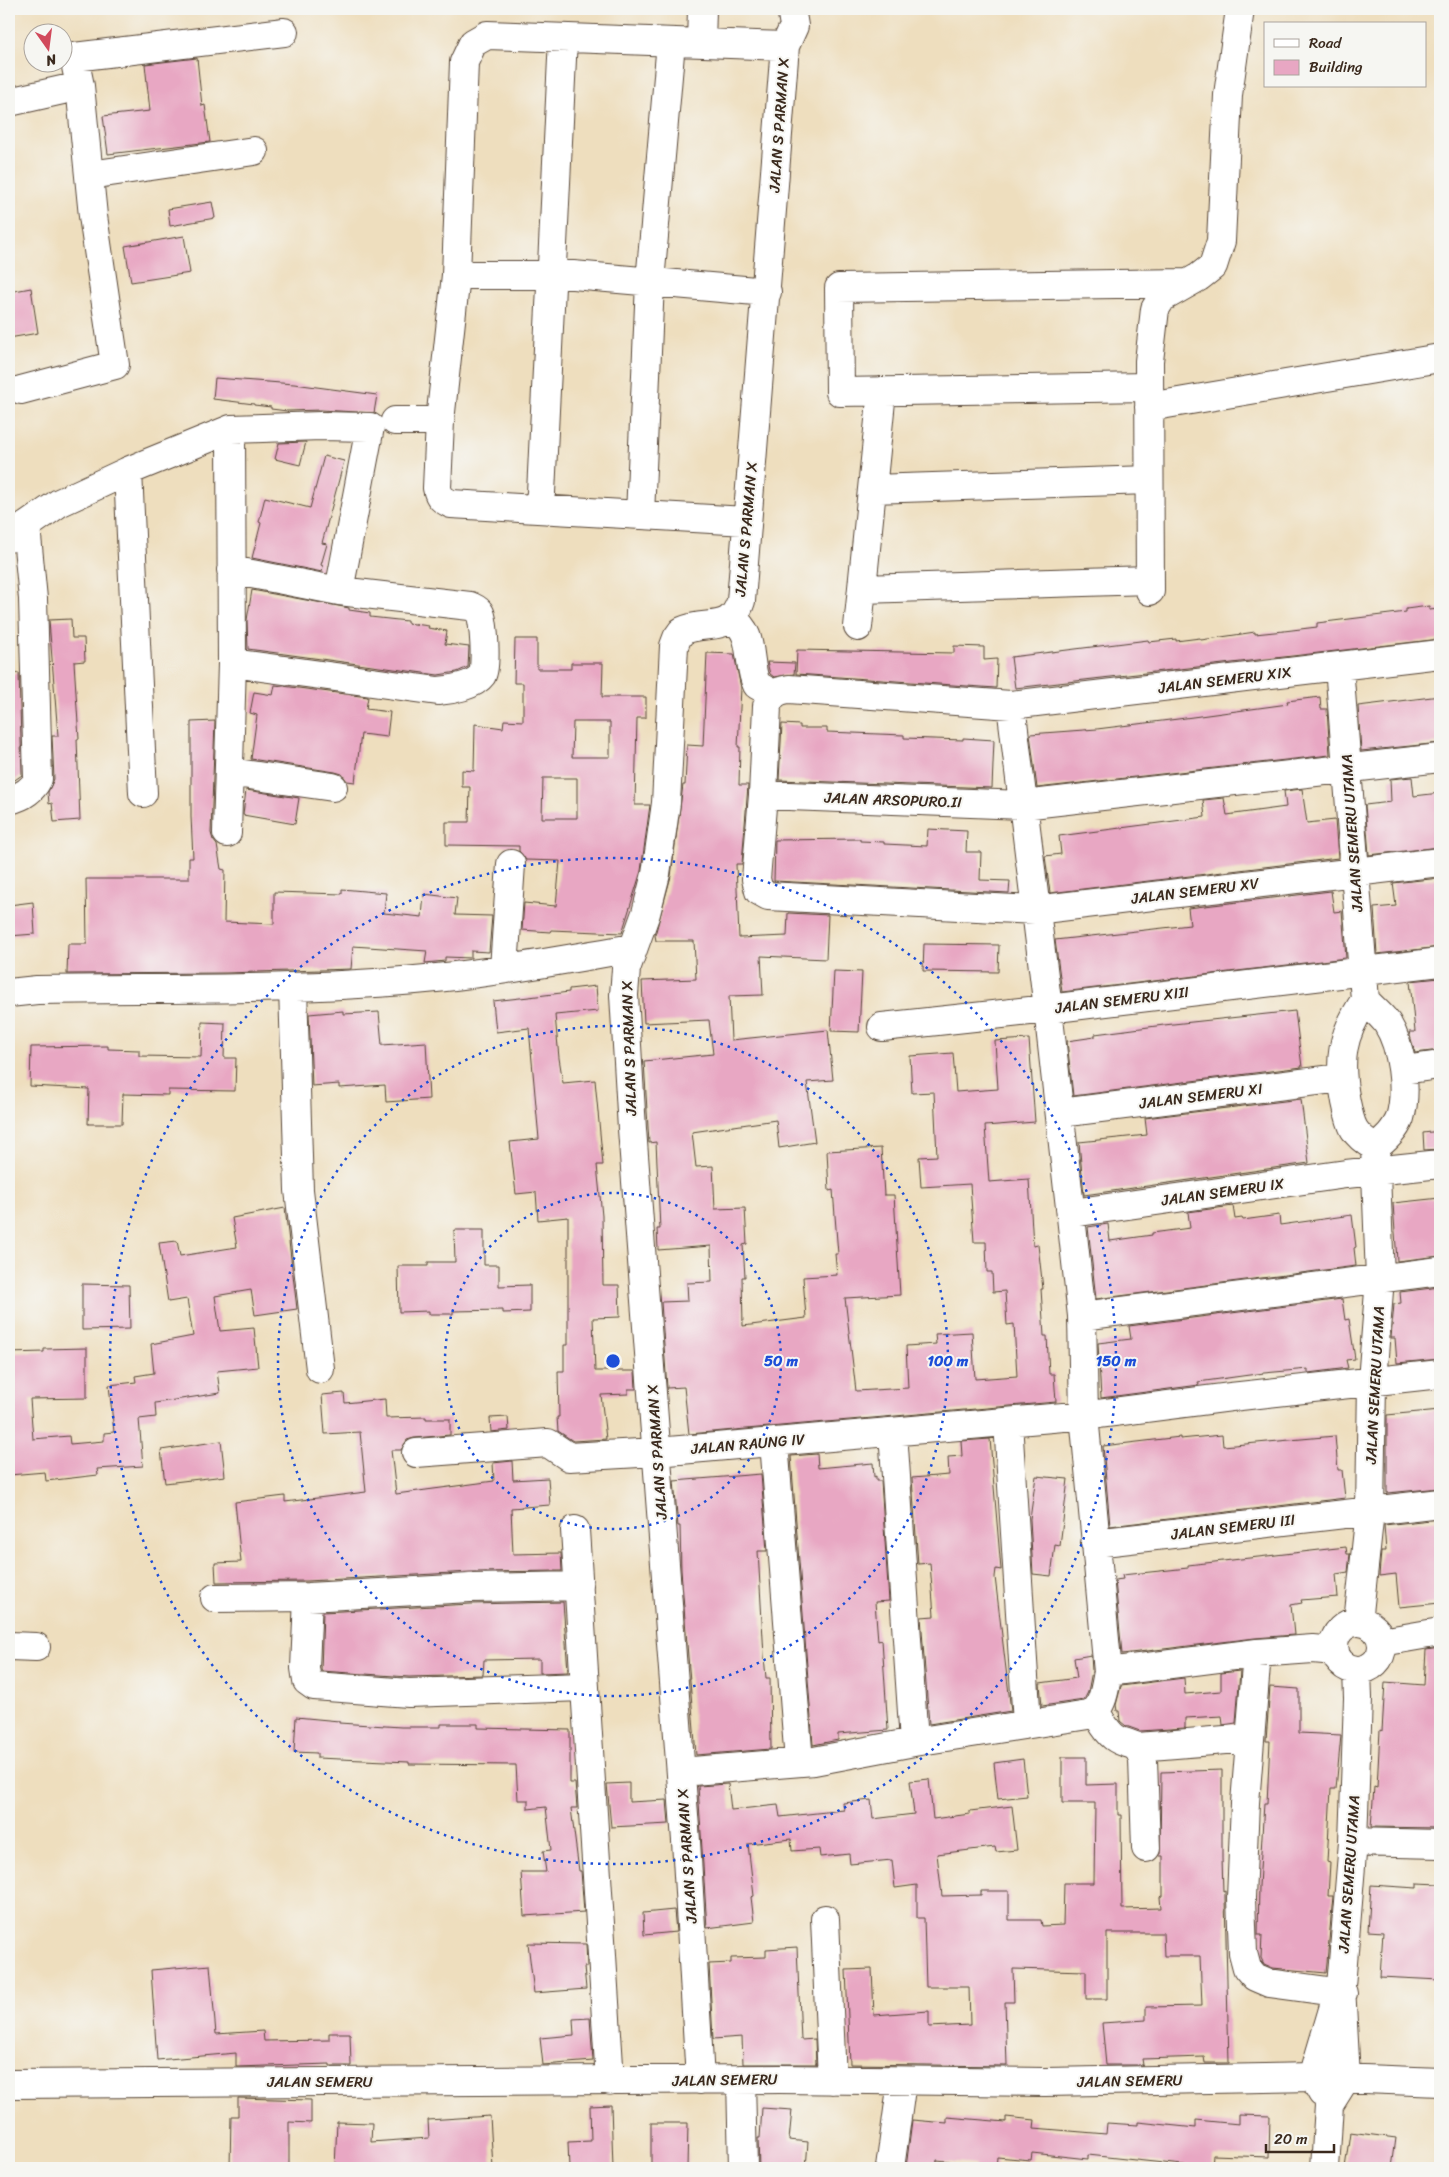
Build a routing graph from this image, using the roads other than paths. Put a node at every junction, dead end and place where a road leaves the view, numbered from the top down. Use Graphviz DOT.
graph roads {
  1 [pos="702,9"];
  2 [pos="794,9"];
  3 [pos="1240,9"];
  4 [pos="284,32"];
  5 [pos="563,38"];
  6 [pos="671,42"];
  7 [pos="701,42"];
  8 [pos="785,46"];
  9 [pos="80,86"];
  10 [pos="9,102"];
  11 [pos="254,151"];
  12 [pos="90,175"];
  13 [pos="551,274"];
  14 [pos="456,275"];
  15 [pos="650,282"];
  16 [pos="1187,283"];
  17 [pos="767,292"];
  18 [pos="1440,358"];
  19 [pos="21,390"];
  20 [pos="882,391"];
  21 [pos="1149,397"];
  22 [pos="395,421"];
  23 [pos="440,421"];
  24 [pos="231,428"];
  25 [pos="128,472"];
  26 [pos="1149,480"];
  27 [pos="872,489"];
  28 [pos="538,509"];
  29 [pos="640,515"];
  30 [pos="746,521"];
  31 [pos="17,532"];
  32 [pos="231,570"];
  33 [pos="862,588"];
  34 [pos="339,591"];
  35 [pos="732,619"];
  36 [pos="858,627"];
  37 [pos="1440,654"];
  38 [pos="232,663"];
  39 [pos="1339,666"];
  40 [pos="773,694"];
  41 [pos="1011,705"];
  42 [pos="1440,758"];
  43 [pos="1347,768"];
  44 [pos="229,772"];
  45 [pos="333,787"];
  46 [pos="143,793"];
  47 [pos="764,796"];
  48 [pos="9,800"];
  49 [pos="1022,805"];
  50 [pos="227,833"];
  51 [pos="1440,862"];
  52 [pos="512,864"];
  53 [pos="1356,872"];
  54 [pos="1035,910"];
  55 [pos="633,948"];
  56 [pos="1440,962"];
  57 [pos="504,969"];
  58 [pos="1362,970"];
  59 [pos="293,987"];
  60 [pos="9,993"];
  61 [pos="1365,1000"];
  62 [pos="1048,1009"];
  63 [pos="882,1027"];
  64 [pos="1440,1065"];
  65 [pos="1403,1070"];
  66 [pos="1341,1078"];
  67 [pos="1060,1113"];
  68 [pos="1375,1159"];
  69 [pos="1440,1164"];
  70 [pos="1072,1213"];
  71 [pos="1440,1271"];
  72 [pos="1380,1278"];
  73 [pos="1082,1316"];
  74 [pos="320,1369"];
  75 [pos="1440,1374"];
  76 [pos="1372,1381"];
  77 [pos="1084,1415"];
  78 [pos="1008,1422"];
  79 [pos="893,1432"];
  80 [pos="774,1442"];
  81 [pos="657,1452"];
  82 [pos="416,1454"];
  83 [pos="1440,1503"];
  84 [pos="1370,1512"];
  85 [pos="575,1530"];
  86 [pos="1095,1543"];
  87 [pos="578,1586"];
  88 [pos="308,1596"];
  89 [pos="215,1598"];
  90 [pos="1358,1622"];
  91 [pos="1440,1632"];
  92 [pos="1382,1642"];
  93 [pos="9,1646"];
  94 [pos="36,1648"];
  95 [pos="1335,1651"];
  96 [pos="1256,1653"];
  97 [pos="1357,1670"];
  98 [pos="1108,1672"];
  99 [pos="584,1687"];
  100 [pos="1095,1711"];
  101 [pos="1027,1724"];
  102 [pos="1250,1738"];
  103 [pos="914,1742"];
  104 [pos="1138,1747"];
  105 [pos="799,1762"];
  106 [pos="681,1772"];
  107 [pos="1353,1842"];
  108 [pos="1440,1844"];
  109 [pos="1146,1848"];
  110 [pos="825,1919"];
  111 [pos="1341,1991"];
  112 [pos="1313,2077"];
  113 [pos="1346,2078"];
  114 [pos="741,2079"];
  115 [pos="700,2080"];
  116 [pos="832,2080"];
  117 [pos="610,2081"];
  118 [pos="902,2081"];
  119 [pos="1440,2082"];
  120 [pos="9,2084"];
  121 [pos="1329,2105"];
  122 [pos="743,2168"];
  123 [pos="890,2168"];
  124 [pos="1325,2168"];
  1 -- 7 [label="street"];
  2 -- 8 [label="street, JALAN S PARMAN X"];
  3 -- 16 [label="street"];
  4 -- 9 [label="street"];
  5 -- 6 [label="street"];
  5 -- 13 [label="street"];
  5 -- 14 [label="street"];
  6 -- 7 [label="street"];
  6 -- 15 [label="street"];
  7 -- 8 [label="street"];
  8 -- 17 [label="street, JALAN S PARMAN X"];
  9 -- 10 [label="street"];
  9 -- 12 [label="street"];
  11 -- 12 [label="street"];
  12 -- 19 [label="street"];
  13 -- 14 [label="street"];
  13 -- 15 [label="street"];
  13 -- 28 [label="street"];
  14 -- 23 [label="street"];
  15 -- 17 [label="street"];
  15 -- 29 [label="street"];
  16 -- 20 [label="street"];
  16 -- 21 [label="street"];
  17 -- 30 [label="street, JALAN S PARMAN X"];
  18 -- 21 [label="street"];
  20 -- 21 [label="street"];
  20 -- 27 [label="street"];
  21 -- 26 [label="street"];
  22 -- 23 [label="street"];
  23 -- 28 [label="street"];
  24 -- 25 [label="street"];
  24 -- 32 [label="street"];
  24 -- 34 [label="street"];
  25 -- 31 [label="street"];
  25 -- 46 [label="street"];
  26 -- 27 [label="street"];
  26 -- 33 [label="street"];
  27 -- 33 [label="street"];
  28 -- 29 [label="street"];
  29 -- 30 [label="street"];
  30 -- 35 [label="street, JALAN S PARMAN X"];
  31 -- 48 [label="street"];
  32 -- 34 [label="street"];
  32 -- 38 [label="street"];
  33 -- 36 [label="street"];
  34 -- 38 [label="street"];
  35 -- 40 [label="street"];
  35 -- 55 [label="street, JALAN S PARMAN X"];
  37 -- 39 [label="street, JALAN SEMERU XIX"];
  38 -- 44 [label="street"];
  39 -- 41 [label="street, JALAN SEMERU XIX"];
  39 -- 43 [label="street, JALAN SEMERU UTAMA"];
  40 -- 41 [label="street, JALAN SEMERU XIX"];
  40 -- 47 [label="street"];
  41 -- 49 [label="street"];
  42 -- 43 [label="street, JALAN ARSOPURO.II"];
  43 -- 49 [label="street, JALAN ARSOPURO.II"];
  43 -- 53 [label="street, JALAN SEMERU UTAMA"];
  44 -- 45 [label="street"];
  44 -- 50 [label="street"];
  47 -- 49 [label="street, JALAN ARSOPURO.II"];
  47 -- 54 [label="street, JALAN SEMERU XV"];
  49 -- 54 [label="street"];
  51 -- 53 [label="street, JALAN SEMERU XV"];
  52 -- 57 [label="street"];
  53 -- 54 [label="street, JALAN SEMERU XV"];
  53 -- 58 [label="street, JALAN SEMERU UTAMA"];
  54 -- 62 [label="street"];
  55 -- 57 [label="street"];
  55 -- 81 [label="street, JALAN S PARMAN X"];
  56 -- 58 [label="street, JALAN SEMERU XIII"];
  57 -- 59 [label="street"];
  58 -- 61 [label="street, JALAN SEMERU UTAMA"];
  58 -- 62 [label="street, JALAN SEMERU XIII"];
  59 -- 60 [label="street"];
  59 -- 74 [label="street"];
  61 -- 65 [label="street"];
  61 -- 66 [label="street"];
  62 -- 63 [label="street, JALAN SEMERU XIII"];
  62 -- 67 [label="street"];
  64 -- 65 [label="street"];
  65 -- 68 [label="street"];
  66 -- 67 [label="street, JALAN SEMERU XI"];
  66 -- 68 [label="street"];
  67 -- 70 [label="street"];
  68 -- 69 [label="street, JALAN SEMERU IX"];
  68 -- 70 [label="street, JALAN SEMERU IX"];
  68 -- 72 [label="street, JALAN SEMERU UTAMA"];
  70 -- 73 [label="street"];
  71 -- 72 [label="street"];
  72 -- 73 [label="street"];
  72 -- 76 [label="street, JALAN SEMERU UTAMA"];
  73 -- 77 [label="street"];
  75 -- 76 [label="street, JALAN RAUNG IV"];
  76 -- 77 [label="street, JALAN RAUNG IV"];
  76 -- 84 [label="street, JALAN SEMERU UTAMA"];
  77 -- 78 [label="street, JALAN RAUNG IV"];
  77 -- 86 [label="street"];
  78 -- 79 [label="street, JALAN RAUNG IV"];
  78 -- 101 [label="street"];
  79 -- 80 [label="street, JALAN RAUNG IV"];
  79 -- 103 [label="street"];
  80 -- 81 [label="street, JALAN RAUNG IV"];
  80 -- 105 [label="street"];
  81 -- 82 [label="street, JALAN RAUNG IV"];
  81 -- 106 [label="street, JALAN S PARMAN X"];
  83 -- 84 [label="street, JALAN SEMERU III"];
  84 -- 86 [label="street, JALAN SEMERU III"];
  84 -- 90 [label="street, JALAN SEMERU UTAMA"];
  85 -- 87 [label="street"];
  86 -- 98 [label="street"];
  87 -- 88 [label="street"];
  87 -- 99 [label="street"];
  88 -- 89 [label="street"];
  88 -- 99 [label="street"];
  90 -- 92 [label="street"];
  90 -- 95 [label="street"];
  91 -- 92 [label="street"];
  92 -- 97 [label="street"];
  93 -- 94 [label="street"];
  95 -- 96 [label="street"];
  95 -- 97 [label="street"];
  96 -- 98 [label="street"];
  96 -- 102 [label="street"];
  97 -- 107 [label="street, JALAN SEMERU UTAMA"];
  98 -- 100 [label="street"];
  99 -- 117 [label="street"];
  100 -- 101 [label="street"];
  100 -- 104 [label="street"];
  101 -- 103 [label="street"];
  102 -- 104 [label="street"];
  102 -- 111 [label="street"];
  103 -- 105 [label="street"];
  104 -- 109 [label="street"];
  105 -- 106 [label="street"];
  106 -- 115 [label="street, JALAN S PARMAN X"];
  107 -- 108 [label="street"];
  107 -- 111 [label="street, JALAN SEMERU UTAMA"];
  110 -- 116 [label="street"];
  111 -- 112 [label="street"];
  111 -- 113 [label="street, JALAN SEMERU UTAMA"];
  112 -- 113 [label="street, JALAN SEMERU"];
  112 -- 118 [label="street, JALAN SEMERU"];
  112 -- 121 [label="street"];
  113 -- 119 [label="street, JALAN SEMERU"];
  113 -- 121 [label="street"];
  114 -- 115 [label="street, JALAN SEMERU"];
  114 -- 116 [label="street, JALAN SEMERU"];
  114 -- 122 [label="street"];
  115 -- 117 [label="street, JALAN SEMERU"];
  116 -- 118 [label="street, JALAN SEMERU"];
  117 -- 120 [label="street, JALAN SEMERU"];
  118 -- 123 [label="street"];
  121 -- 124 [label="street"];
}
